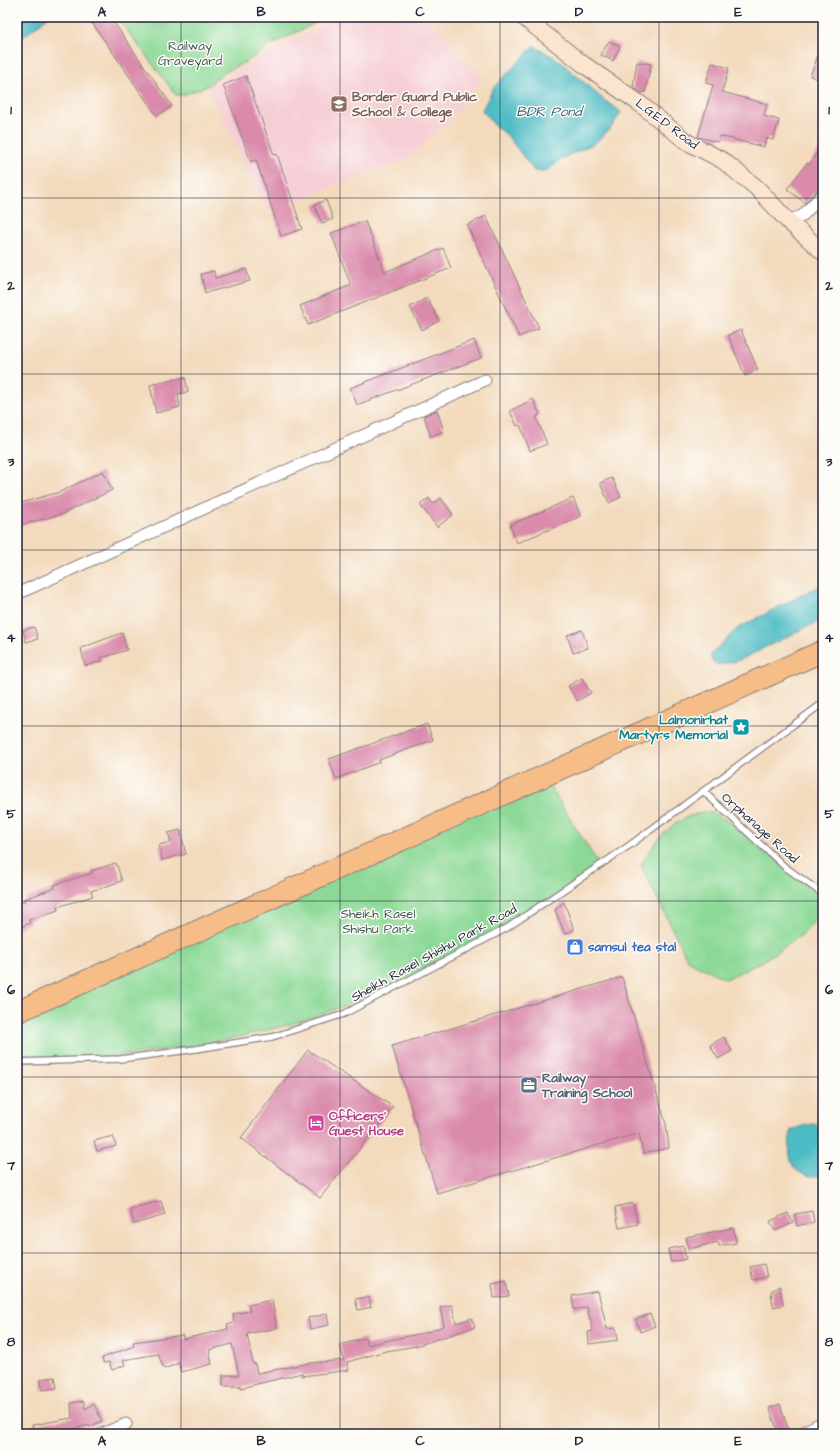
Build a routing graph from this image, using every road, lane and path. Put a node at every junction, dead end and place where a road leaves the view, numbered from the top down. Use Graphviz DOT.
graph roads {
  1 [pos="523,17"];
  2 [pos="823,194"];
  3 [pos="788,221"];
  4 [pos="823,252"];
  5 [pos="485,380"];
  6 [pos="17,594"];
  7 [pos="823,651"];
  8 [pos="823,703"];
  9 [pos="703,791"];
  10 [pos="823,894"];
  11 [pos="17,1012"];
  12 [pos="17,1062"];
  13 [pos="823,1422"];
  14 [pos="126,1424"];
  15 [pos="102,1434"];
  16 [pos="800,1434"];
  1 -- 3 [label="main road, L.G.E.D Road"];
  2 -- 3 [label="street"];
  3 -- 4 [label="main road, L.G.E.D Road"];
  5 -- 6 [label="street"];
  7 -- 11 [label="highway"];
  8 -- 9 [label="lane, Sheikh Rasel Shishu Park Road"];
  9 -- 10 [label="lane, Orphanage Road"];
  9 -- 12 [label="lane, Sheikh Rasel Shishu Park Road"];
  13 -- 16 [label="street"];
  14 -- 15 [label="street"];
}
